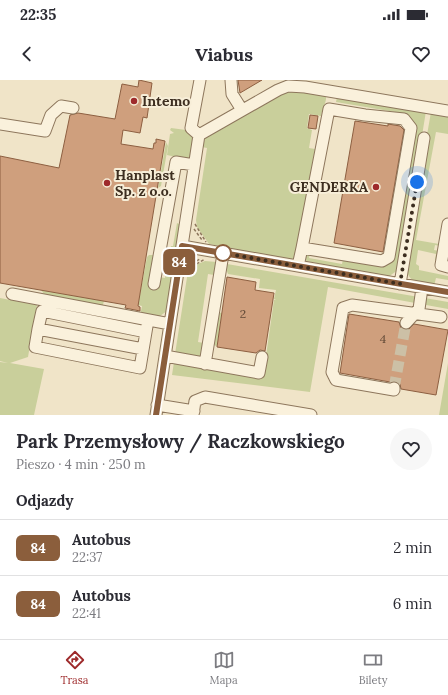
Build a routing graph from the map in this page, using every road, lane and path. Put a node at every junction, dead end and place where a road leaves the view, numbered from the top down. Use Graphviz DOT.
graph roads {
  1 [pos="200,80"];
  2 [pos="231,80"];
  3 [pos="288,83"];
  4 [pos="332,91"];
  5 [pos="73,108"];
  6 [pos="329,109"];
  7 [pos="242,110"];
  8 [pos="448,112"];
  9 [pos="0,124"];
  10 [pos="199,135"];
  11 [pos="424,138"];
  12 [pos="194,165"];
  13 [pos="170,196"];
  14 [pos="189,199"];
  15 [pos="195,220"];
  16 [pos="448,224"];
  17 [pos="182,246"];
  18 [pos="302,248"];
  19 [pos="206,250"];
  20 [pos="223,254"];
  21 [pos="298,266"];
  22 [pos="448,267"];
  23 [pos="187,272"];
  24 [pos="154,284"];
  25 [pos="400,284"];
  26 [pos="422,288"];
  27 [pos="448,292"];
  28 [pos="12,294"];
  29 [pos="414,314"];
  30 [pos="441,317"];
  31 [pos="148,320"];
  32 [pos="406,323"];
  33 [pos="170,324"];
  34 [pos="38,329"];
  35 [pos="146,332"];
  36 [pos="143,349"];
  37 [pos="165,356"];
  38 [pos="262,357"];
  39 [pos="205,364"];
  40 [pos="394,388"];
  41 [pos="157,410"];
  42 [pos="194,413"];
  43 [pos="311,415"];
  1 -- 10 [label="street"];
  2 -- 7 [label="street"];
  3 -- 4 [label="street"];
  3 -- 7 [label="street"];
  4 -- 6 [label="street"];
  4 -- 8 [label="street"];
  5 -- 9 [label="street"];
  6 -- 18 [label="street"];
  6 -- 18 [label="street"];
  7 -- 10 [label="street"];
  10 -- 12 [label="street"];
  11 -- 25 [label="street"];
  12 -- 13 [label="street"];
  12 -- 14 [label="street"];
  13 -- 14 [label="street"];
  13 -- 24 [label="street"];
  14 -- 17 [label="street"];
  15 -- 19 [label="path"];
  16 -- 22 [label="street"];
  17 -- 19 [label="street"];
  17 -- 33 [label="street"];
  18 -- 21 [label="street"];
  19 -- 20 [label="street"];
  19 -- 23 [label="path"];
  20 -- 21 [label="street"];
  20 -- 39 [label="street"];
  21 -- 25 [label="street"];
  25 -- 26 [label="street"];
  26 -- 27 [label="street"];
  26 -- 29 [label="street"];
  28 -- 31 [label="street"];
  29 -- 30 [label="street"];
  29 -- 32 [label="street"];
  29 -- 40 [label="street"];
  31 -- 33 [label="street"];
  31 -- 35 [label="street"];
  33 -- 37 [label="street"];
  34 -- 35 [label="street"];
  34 -- 36 [label="street"];
  34 -- 36 [label="street"];
  35 -- 36 [label="street"];
  37 -- 39 [label="street"];
  37 -- 41 [label="street"];
  38 -- 39 [label="street"];
  41 -- 42 [label="street"];
  42 -- 43 [label="street"];
}
